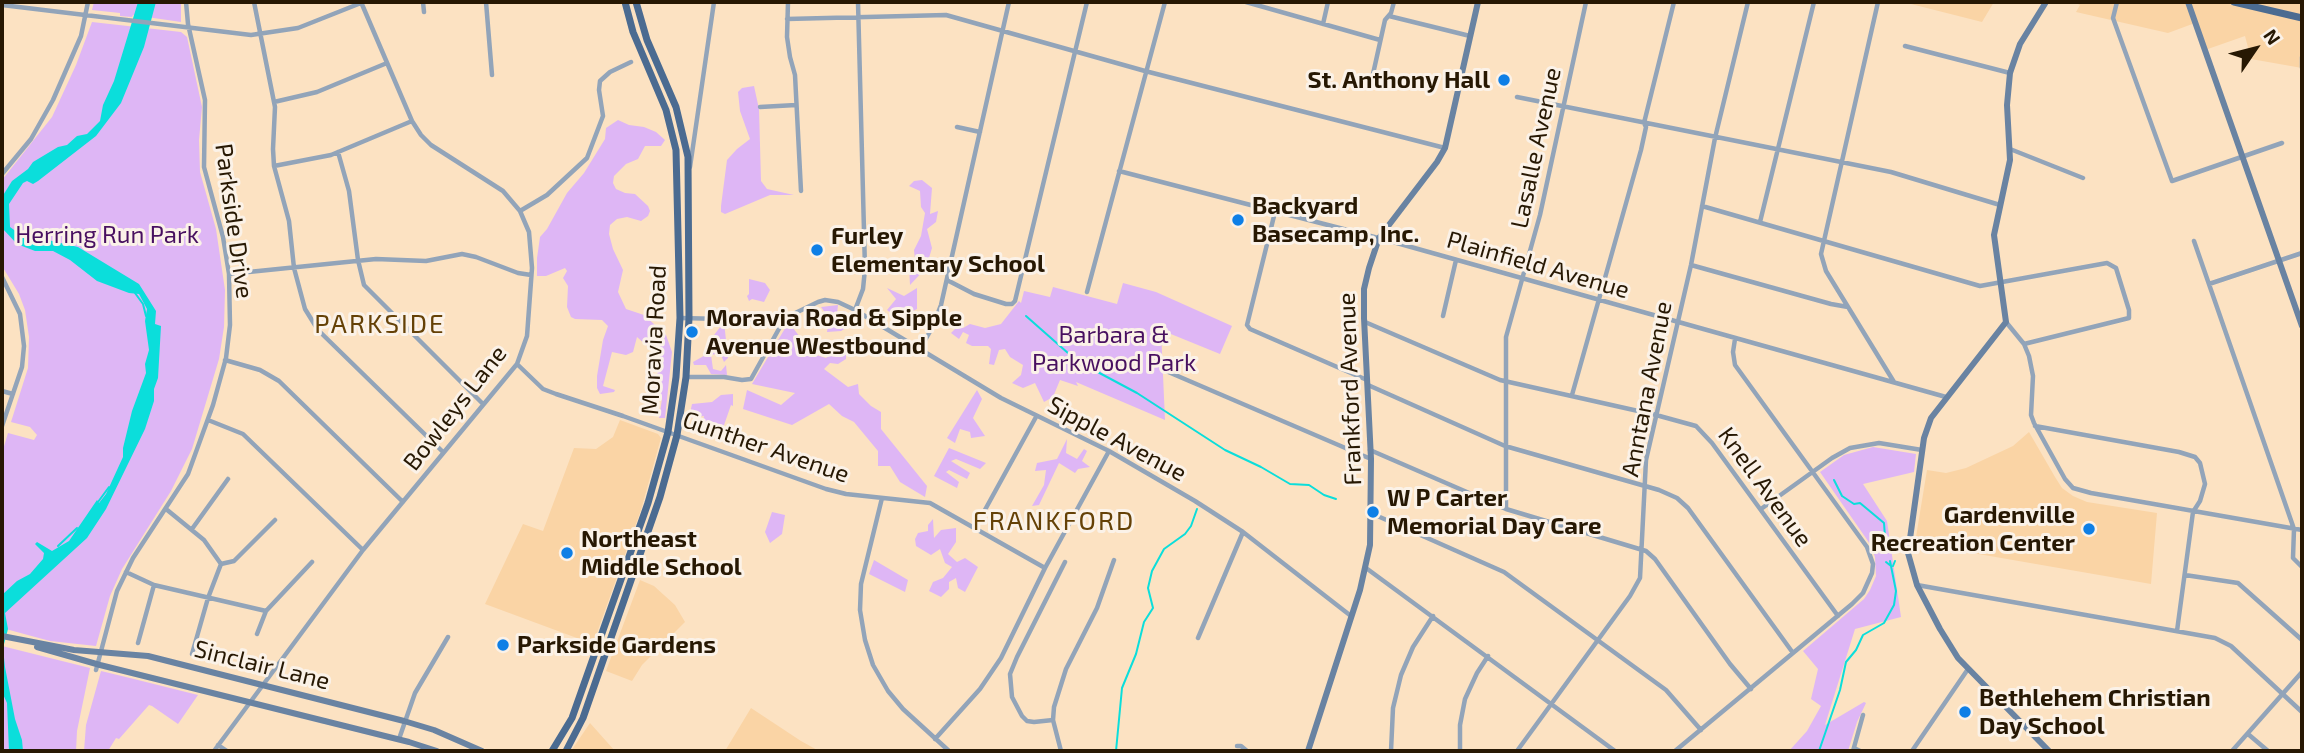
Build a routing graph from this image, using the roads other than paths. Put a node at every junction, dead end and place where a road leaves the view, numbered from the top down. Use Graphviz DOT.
graph roads {
  1 [pos="30,2"];
  2 [pos="88,2"];
  3 [pos="186,2"];
  4 [pos="254,2"];
  5 [pos="361,2"];
  6 [pos="423,2"];
  7 [pos="486,2"];
  8 [pos="625,2"];
  9 [pos="636,2"];
  10 [pos="714,2"];
  11 [pos="788,2"];
  12 [pos="858,2"];
  13 [pos="1009,2"];
  14 [pos="1087,2"];
  15 [pos="1165,2"];
  16 [pos="1246,2"];
  17 [pos="1328,2"];
  18 [pos="1394,2"];
  19 [pos="1478,2"];
  20 [pos="1586,2"];
  21 [pos="1674,2"];
  22 [pos="1748,2"];
  23 [pos="1814,2"];
  24 [pos="1878,2"];
  25 [pos="2046,2"];
  26 [pos="2116,2"];
  27 [pos="2188,2"];
  28 [pos="2234,2"];
  29 [pos="2,5"];
  30 [pos="2262,5"];
  31 [pos="29,8"];
  32 [pos="424,12"];
  33 [pos="86,16"];
  34 [pos="1389,16"];
  35 [pos="858,17"];
  36 [pos="2302,18"];
  37 [pos="787,19"];
  38 [pos="1322,23"];
  39 [pos="190,29"];
  40 [pos="1003,29"];
  41 [pos="259,35"];
  42 [pos="1470,36"];
  43 [pos="1380,40"];
  44 [pos="1905,46"];
  45 [pos="1074,52"];
  46 [pos="2302,57"];
  47 [pos="631,62"];
  48 [pos="387,63"];
  49 [pos="2302,68"];
  50 [pos="1145,71"];
  51 [pos="2010,73"];
  52 [pos="1373,74"];
  53 [pos="492,75"];
  54 [pos="1517,97"];
  55 [pos="274,102"];
  56 [pos="796,105"];
  57 [pos="760,107"];
  58 [pos="1563,108"];
  59 [pos="412,121"];
  60 [pos="1644,123"];
  61 [pos="957,127"];
  62 [pos="981,132"];
  63 [pos="1716,138"];
  64 [pos="2282,143"];
  65 [pos="1445,148"];
  66 [pos="2010,149"];
  67 [pos="1776,150"];
  68 [pos="338,152"];
  69 [pos="2243,157"];
  70 [pos="1840,162"];
  71 [pos="274,166"];
  72 [pos="1119,171"];
  73 [pos="2,174"];
  74 [pos="2083,178"];
  75 [pos="688,179"];
  76 [pos="801,191"];
  77 [pos="2000,205"];
  78 [pos="1702,206"];
  79 [pos="520,211"];
  80 [pos="1275,212"];
  81 [pos="1760,222"];
  82 [pos="1378,239"];
  83 [pos="1823,241"];
  84 [pos="2194,241"];
  85 [pos="2302,253"];
  86 [pos="358,260"];
  87 [pos="1456,260"];
  88 [pos="2279,262"];
  89 [pos="1691,265"];
  90 [pos="293,268"];
  91 [pos="229,274"];
  92 [pos="531,275"];
  93 [pos="2,277"];
  94 [pos="1523,279"];
  95 [pos="947,280"];
  96 [pos="2001,282"];
  97 [pos="2209,284"];
  98 [pos="1087,292"];
  99 [pos="1599,300"];
  100 [pos="1848,307"];
  101 [pos="855,310"];
  102 [pos="785,317"];
  103 [pos="1443,317"];
  104 [pos="680,318"];
  105 [pos="689,318"];
  106 [pos="1364,321"];
  107 [pos="1677,322"];
  108 [pos="2006,322"];
  109 [pos="2302,326"];
  110 [pos="1735,339"];
  111 [pos="2024,344"];
  112 [pos="920,349"];
  113 [pos="225,360"];
  114 [pos="517,364"];
  115 [pos="1166,371"];
  116 [pos="686,377"];
  117 [pos="1507,381"];
  118 [pos="1368,382"];
  119 [pos="1894,382"];
  120 [pos="2,391"];
  121 [pos="13,394"];
  122 [pos="1573,395"];
  123 [pos="1946,397"];
  124 [pos="484,404"];
  125 [pos="1656,415"];
  126 [pos="1036,417"];
  127 [pos="208,420"];
  128 [pos="2,426"];
  129 [pos="2035,426"];
  130 [pos="668,432"];
  131 [pos="677,435"];
  132 [pos="1505,446"];
  133 [pos="1370,450"];
  134 [pos="1922,450"];
  135 [pos="443,452"];
  136 [pos="1109,452"];
  137 [pos="1371,459"];
  138 [pos="1812,472"];
  139 [pos="228,479"];
  140 [pos="1644,486"];
  141 [pos="882,498"];
  142 [pos="403,502"];
  143 [pos="166,509"];
  144 [pos="1506,509"];
  145 [pos="1761,509"];
  146 [pos="2193,512"];
  147 [pos="1373,514"];
  148 [pos="275,520"];
  149 [pos="192,528"];
  150 [pos="975,528"];
  151 [pos="2294,529"];
  152 [pos="2302,530"];
  153 [pos="1243,532"];
  154 [pos="1641,548"];
  155 [pos="363,550"];
  156 [pos="1114,560"];
  157 [pos="312,562"];
  158 [pos="1065,562"];
  159 [pos="221,564"];
  160 [pos="2302,567"];
  161 [pos="1045,568"];
  162 [pos="1366,568"];
  163 [pos="126,572"];
  164 [pos="2185,575"];
  165 [pos="154,585"];
  166 [pos="1917,585"];
  167 [pos="208,598"];
  168 [pos="266,611"];
  169 [pos="1352,616"];
  170 [pos="1433,616"];
  171 [pos="1838,616"];
  172 [pos="2177,631"];
  173 [pos="257,634"];
  174 [pos="2,636"];
  175 [pos="448,637"];
  176 [pos="1198,638"];
  177 [pos="1597,640"];
  178 [pos="2302,640"];
  179 [pos="26,643"];
  180 [pos="138,643"];
  181 [pos="100,653"];
  182 [pos="1794,653"];
  183 [pos="192,654"];
  184 [pos="1488,656"];
  185 [pos="97,667"];
  186 [pos="1968,668"];
  187 [pos="2302,672"];
  188 [pos="262,685"];
  189 [pos="1751,689"];
  190 [pos="2283,695"];
  191 [pos="251,702"];
  192 [pos="1550,703"];
  193 [pos="2302,712"];
  194 [pos="1863,715"];
  195 [pos="1053,720"];
  196 [pos="404,721"];
  197 [pos="1701,730"];
  198 [pos="2248,734"];
  199 [pos="399,739"];
  200 [pos="936,739"];
  201 [pos="218,745"];
  202 [pos="1237,746"];
  203 [pos="2043,748"];
  204 [pos="1853,750"];
  205 [pos="214,751"];
  206 [pos="227,751"];
  207 [pos="438,751"];
  208 [pos="482,751"];
  209 [pos="552,751"];
  210 [pos="566,751"];
  211 [pos="949,751"];
  212 [pos="1061,751"];
  213 [pos="1248,751"];
  214 [pos="1308,751"];
  215 [pos="1391,751"];
  216 [pos="1460,751"];
  217 [pos="1517,751"];
  218 [pos="1615,751"];
  219 [pos="1675,751"];
  220 [pos="1860,751"];
  221 [pos="1912,751"];
  222 [pos="2049,751"];
  223 [pos="2232,751"];
  224 [pos="2268,751"];
  1 -- 31 [label="street"];
  2 -- 33 [label="street"];
  3 -- 39 [label="street, Parkside Drive"];
  4 -- 41 [label="street"];
  5 -- 41 [label="street"];
  5 -- 48 [label="street, Bowleys Lane"];
  6 -- 32 [label="street"];
  7 -- 53 [label="street"];
  8 -- 104 [label="main road, Moravia Road"];
  9 -- 75 [label="main road, Moravia Road"];
  10 -- 75 [label="street"];
  11 -- 37 [label="street"];
  12 -- 35 [label="street"];
  13 -- 40 [label="street"];
  14 -- 45 [label="street"];
  15 -- 50 [label="street"];
  16 -- 38 [label="street"];
  17 -- 38 [label="street"];
  18 -- 34 [label="street"];
  19 -- 42 [label="street, Frankford Avenue"];
  20 -- 58 [label="street, Lasalle Avenue"];
  21 -- 60 [label="street"];
  22 -- 63 [label="street, Anntana Avenue"];
  23 -- 67 [label="street"];
  24 -- 70 [label="street"];
  25 -- 51 [label="street"];
  26 -- 69 [label="street"];
  27 -- 69 [label="street"];
  28 -- 30 [label="main road"];
  29 -- 31 [label="street"];
  30 -- 36 [label="main road"];
  31 -- 33 [label="street"];
  33 -- 39 [label="street"];
  33 -- 73 [label="street"];
  34 -- 42 [label="street"];
  34 -- 43 [label="street"];
  35 -- 37 [label="street"];
  35 -- 40 [label="street"];
  35 -- 101 [label="street"];
  37 -- 56 [label="street"];
  38 -- 43 [label="street"];
  39 -- 41 [label="street"];
  39 -- 91 [label="street, Parkside Drive"];
  40 -- 45 [label="street"];
  40 -- 62 [label="street"];
  41 -- 55 [label="street"];
  42 -- 65 [label="street, Frankford Avenue"];
  43 -- 52 [label="street"];
  44 -- 51 [label="street"];
  45 -- 50 [label="street"];
  45 -- 95 [label="street"];
  46 -- 49 [label="street"];
  47 -- 79 [label="street"];
  48 -- 55 [label="street"];
  48 -- 59 [label="street, Bowleys Lane"];
  50 -- 65 [label="street"];
  50 -- 72 [label="street"];
  51 -- 66 [label="street"];
  54 -- 58 [label="street"];
  55 -- 71 [label="street"];
  56 -- 57 [label="street"];
  56 -- 76 [label="street"];
  58 -- 60 [label="street"];
  58 -- 94 [label="street, Lasalle Avenue"];
  59 -- 68 [label="street"];
  59 -- 79 [label="street, Bowleys Lane"];
  60 -- 63 [label="street"];
  60 -- 99 [label="street"];
  61 -- 62 [label="street"];
  62 -- 95 [label="street"];
  63 -- 67 [label="street"];
  63 -- 78 [label="street, Anntana Avenue"];
  64 -- 69 [label="street"];
  65 -- 82 [label="street, Frankford Avenue"];
  66 -- 74 [label="street"];
  66 -- 77 [label="street"];
  67 -- 70 [label="street"];
  67 -- 81 [label="street"];
  68 -- 71 [label="street"];
  68 -- 86 [label="street"];
  69 -- 88 [label="street"];
  70 -- 77 [label="street"];
  70 -- 83 [label="street"];
  71 -- 90 [label="street"];
  72 -- 80 [label="street, Plainfield Avenue"];
  72 -- 98 [label="street"];
  75 -- 105 [label="main road, Moravia Road"];
  77 -- 96 [label="street"];
  78 -- 81 [label="street"];
  78 -- 89 [label="street, Anntana Avenue"];
  79 -- 92 [label="street, Bowleys Lane"];
  80 -- 82 [label="street, Plainfield Avenue"];
  80 -- 118 [label="street"];
  81 -- 83 [label="street"];
  82 -- 87 [label="street, Plainfield Avenue"];
  82 -- 106 [label="street, Frankford Avenue"];
  83 -- 96 [label="street"];
  83 -- 100 [label="street"];
  84 -- 97 [label="street"];
  85 -- 88 [label="street"];
  86 -- 90 [label="street"];
  86 -- 92 [label="street"];
  86 -- 124 [label="street"];
  87 -- 94 [label="street, Plainfield Avenue"];
  87 -- 103 [label="street"];
  88 -- 97 [label="street"];
  88 -- 109 [label="street"];
  89 -- 100 [label="street"];
  89 -- 107 [label="street, Anntana Avenue"];
  90 -- 91 [label="street"];
  90 -- 135 [label="street"];
  91 -- 113 [label="street, Parkside Drive"];
  92 -- 114 [label="street, Bowleys Lane"];
  93 -- 121 [label="street"];
  94 -- 99 [label="street, Plainfield Avenue"];
  94 -- 117 [label="street, Lasalle Avenue"];
  95 -- 112 [label="street"];
  96 -- 108 [label="street"];
  96 -- 111 [label="street"];
  97 -- 151 [label="street"];
  99 -- 107 [label="street, Plainfield Avenue"];
  99 -- 122 [label="street"];
  100 -- 119 [label="street"];
  101 -- 102 [label="street, Sipple Avenue"];
  101 -- 112 [label="street, Sipple Avenue"];
  102 -- 105 [label="street"];
  102 -- 116 [label="street"];
  104 -- 105 [label="street"];
  104 -- 130 [label="main road, Moravia Road"];
  105 -- 116 [label="main road, Moravia Road"];
  106 -- 117 [label="street, Knell Avenue"];
  106 -- 118 [label="street, Frankford Avenue"];
  107 -- 110 [label="street, Plainfield Avenue"];
  107 -- 125 [label="street, Anntana Avenue"];
  108 -- 111 [label="street"];
  108 -- 123 [label="street"];
  110 -- 119 [label="street, Plainfield Avenue"];
  110 -- 138 [label="street"];
  111 -- 129 [label="street"];
  112 -- 126 [label="street, Sipple Avenue"];
  113 -- 127 [label="street, Parkside Drive"];
  113 -- 142 [label="street"];
  114 -- 124 [label="street, Bowleys Lane"];
  114 -- 130 [label="street, Gunther Avenue"];
  115 -- 137 [label="street"];
  116 -- 131 [label="main road, Moravia Road"];
  117 -- 122 [label="street, Knell Avenue"];
  117 -- 132 [label="street, Lasalle Avenue"];
  118 -- 132 [label="street"];
  118 -- 133 [label="street, Frankford Avenue"];
  119 -- 123 [label="street, Plainfield Avenue"];
  120 -- 121 [label="street"];
  121 -- 128 [label="street"];
  122 -- 125 [label="street, Knell Avenue"];
  123 -- 134 [label="street"];
  124 -- 135 [label="street, Bowleys Lane"];
  125 -- 140 [label="street, Anntana Avenue"];
  125 -- 145 [label="street, Knell Avenue"];
  126 -- 136 [label="street, Sipple Avenue"];
  126 -- 150 [label="street"];
  127 -- 143 [label="street, Parkside Drive"];
  127 -- 155 [label="street"];
  129 -- 146 [label="street"];
  129 -- 146 [label="street"];
  130 -- 131 [label="street, Gunther Avenue"];
  130 -- 209 [label="main road, Moravia Road"];
  131 -- 141 [label="street, Gunther Avenue"];
  131 -- 210 [label="main road, Moravia Road"];
  132 -- 140 [label="street"];
  132 -- 144 [label="street, Lasalle Avenue"];
  133 -- 137 [label="street, Frankford Avenue"];
  133 -- 144 [label="street"];
  134 -- 138 [label="street"];
  134 -- 166 [label="street"];
  135 -- 142 [label="street, Bowleys Lane"];
  136 -- 153 [label="street, Sipple Avenue"];
  136 -- 161 [label="street"];
  137 -- 147 [label="street, Frankford Avenue"];
  138 -- 145 [label="street"];
  138 -- 171 [label="street"];
  139 -- 149 [label="street"];
  140 -- 154 [label="street, Anntana Avenue"];
  140 -- 182 [label="street"];
  141 -- 150 [label="street, Gunther Avenue"];
  141 -- 200 [label="street"];
  142 -- 155 [label="street, Bowleys Lane"];
  143 -- 149 [label="street"];
  143 -- 163 [label="street, Parkside Drive"];
  144 -- 154 [label="street"];
  145 -- 171 [label="street, Knell Avenue"];
  146 -- 151 [label="street"];
  146 -- 164 [label="street"];
  147 -- 162 [label="street, Frankford Avenue"];
  147 -- 177 [label="street"];
  148 -- 159 [label="street"];
  149 -- 159 [label="street"];
  150 -- 161 [label="street, Gunther Avenue"];
  151 -- 152 [label="street"];
  151 -- 160 [label="street"];
  153 -- 169 [label="street, Sipple Avenue"];
  153 -- 176 [label="street"];
  154 -- 177 [label="street, Anntana Avenue"];
  154 -- 189 [label="street"];
  155 -- 188 [label="street, Bowleys Lane"];
  156 -- 195 [label="street"];
  157 -- 168 [label="street"];
  158 -- 195 [label="street"];
  159 -- 167 [label="street"];
  161 -- 200 [label="street"];
  162 -- 169 [label="street, Frankford Avenue"];
  162 -- 170 [label="street"];
  163 -- 165 [label="street"];
  163 -- 181 [label="street, Parkside Drive"];
  164 -- 172 [label="street"];
  164 -- 178 [label="street"];
  165 -- 167 [label="street"];
  165 -- 180 [label="street"];
  166 -- 172 [label="street"];
  166 -- 186 [label="street"];
  167 -- 168 [label="street"];
  167 -- 183 [label="street"];
  168 -- 173 [label="street"];
  169 -- 214 [label="street, Frankford Avenue"];
  170 -- 184 [label="street"];
  170 -- 215 [label="street"];
  171 -- 182 [label="street"];
  172 -- 190 [label="street"];
  174 -- 179 [label="street, Sinclair Lane"];
  175 -- 196 [label="street"];
  177 -- 192 [label="street, Anntana Avenue"];
  177 -- 197 [label="street"];
  179 -- 181 [label="street, Sinclair Lane"];
  179 -- 185 [label="street, Sinclair Lane"];
  181 -- 185 [label="street, Parkside Drive"];
  181 -- 188 [label="street, Sinclair Lane"];
  182 -- 189 [label="street"];
  184 -- 192 [label="street"];
  184 -- 216 [label="street"];
  185 -- 191 [label="street, Sinclair Lane"];
  186 -- 203 [label="street"];
  186 -- 221 [label="street"];
  187 -- 190 [label="street"];
  188 -- 191 [label="street, Bowleys Lane"];
  188 -- 196 [label="street, Sinclair Lane"];
  189 -- 197 [label="street"];
  190 -- 193 [label="street"];
  190 -- 198 [label="street"];
  191 -- 199 [label="street, Sinclair Lane"];
  191 -- 201 [label="street, Bowleys Lane"];
  192 -- 217 [label="street, Anntana Avenue"];
  192 -- 218 [label="street"];
  194 -- 204 [label="street"];
  195 -- 212 [label="street"];
  196 -- 199 [label="street"];
  196 -- 208 [label="street, Sinclair Lane"];
  197 -- 219 [label="street"];
  198 -- 223 [label="street"];
  198 -- 224 [label="street"];
  199 -- 207 [label="street, Sinclair Lane"];
  200 -- 211 [label="street"];
  201 -- 205 [label="street, Bowleys Lane"];
  201 -- 206 [label="street"];
  202 -- 213 [label="street"];
  203 -- 222 [label="street"];
  204 -- 220 [label="street"];
}
